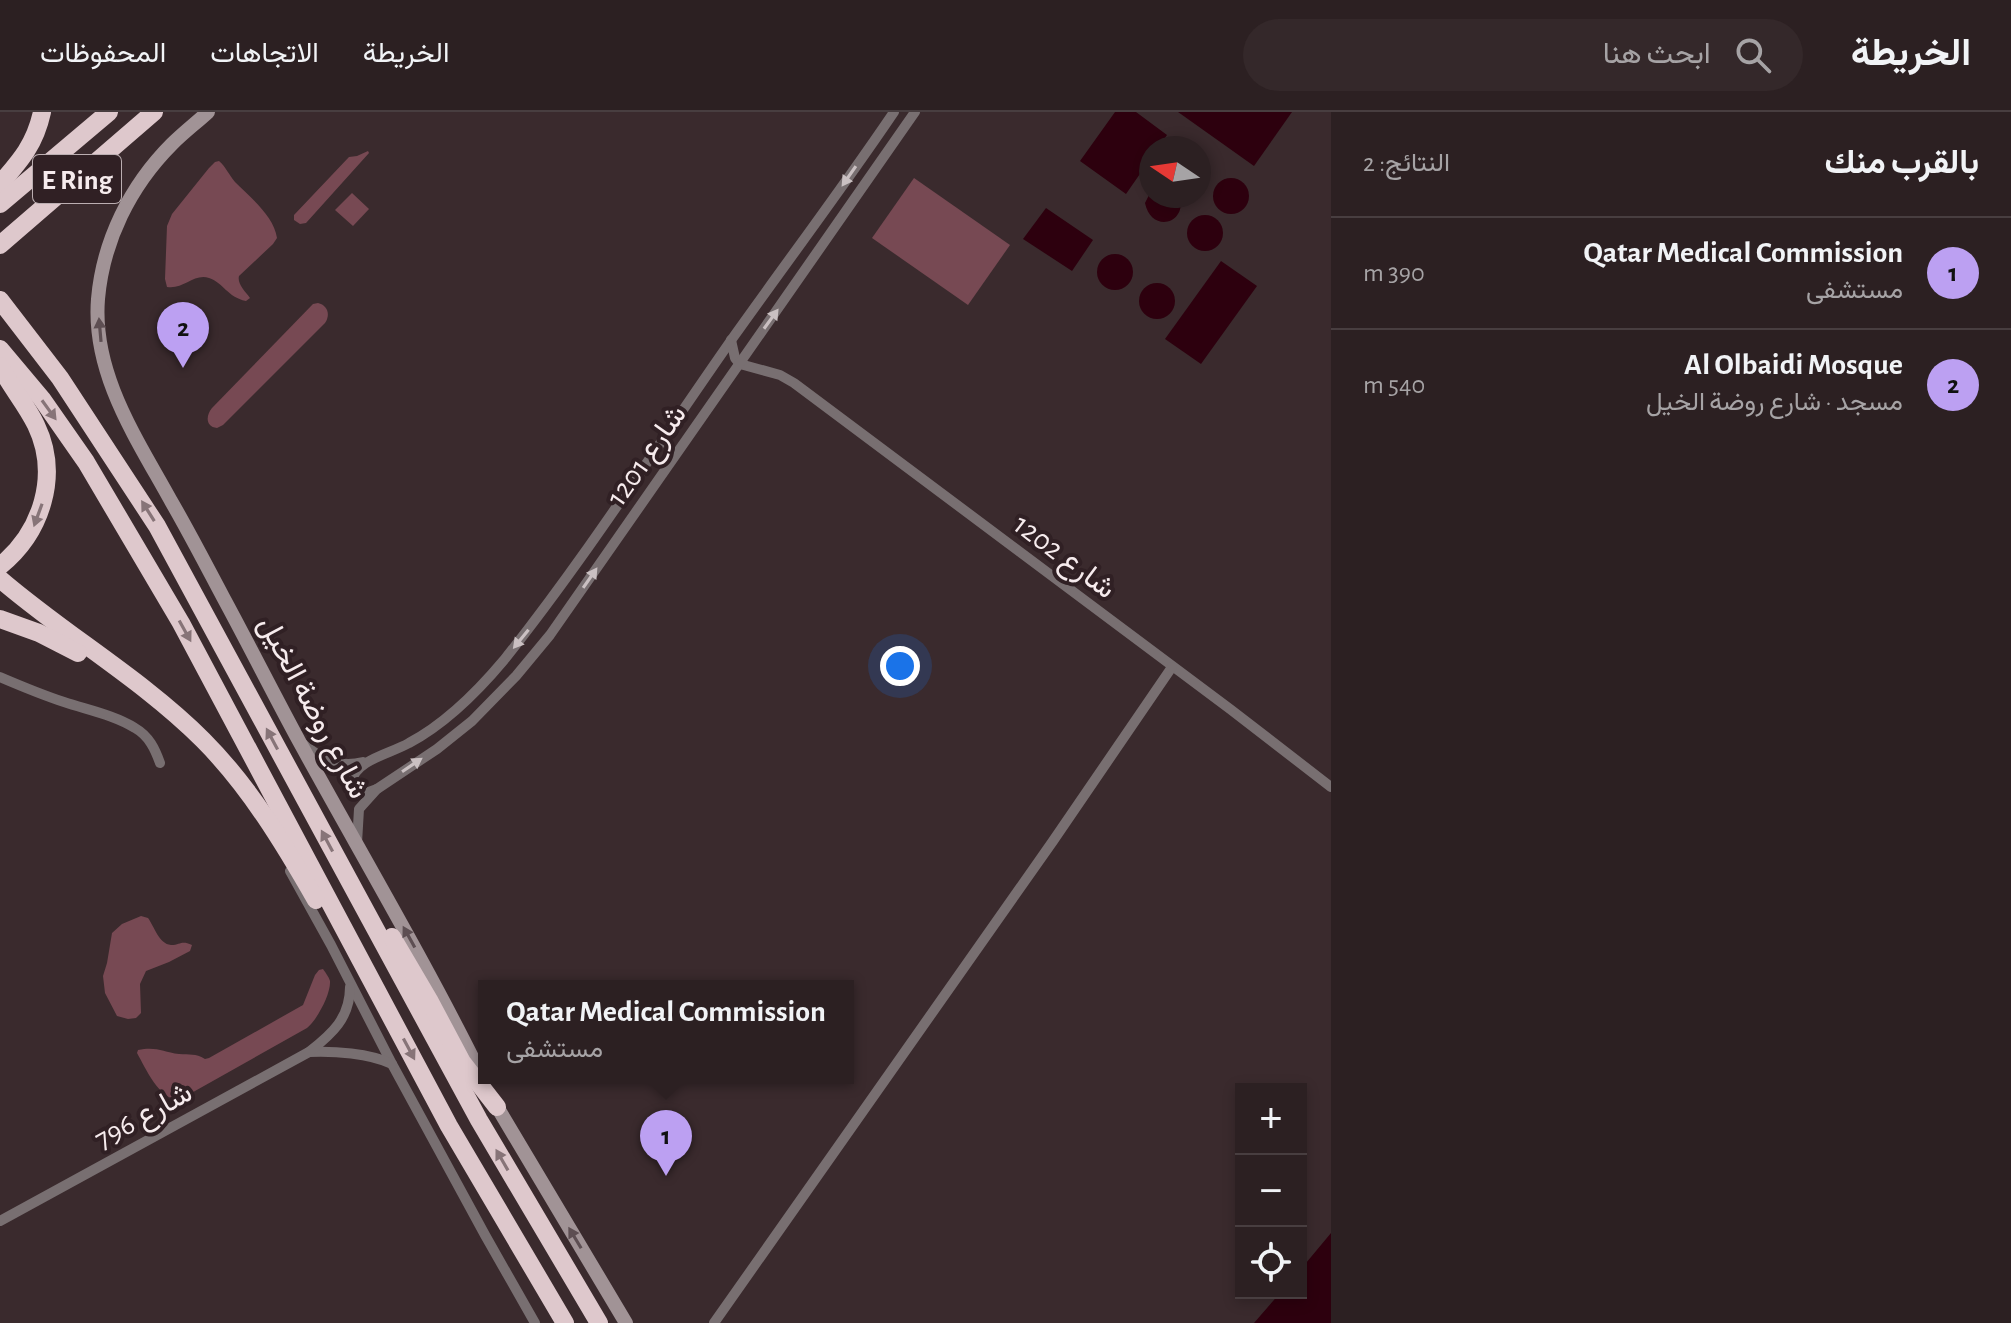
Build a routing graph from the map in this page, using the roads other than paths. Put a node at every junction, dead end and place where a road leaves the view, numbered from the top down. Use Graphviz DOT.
graph roads {
  1 [pos="42,112"];
  2 [pos="95,112"];
  3 [pos="109,112"];
  4 [pos="154,112"];
  5 [pos="208,112"];
  6 [pos="894,112"];
  7 [pos="911,113"];
  8 [pos="74,142"];
  9 [pos="0,184"];
  10 [pos="0,204"];
  11 [pos="0,245"];
  12 [pos="0,300"];
  13 [pos="731,340"];
  14 [pos="751,345"];
  15 [pos="0,349"];
  16 [pos="740,364"];
  17 [pos="0,366"];
  18 [pos="765,371"];
  19 [pos="3,563"];
  20 [pos="0,579"];
  21 [pos="0,619"];
  22 [pos="1172,667"];
  23 [pos="116,669"];
  24 [pos="0,677"];
  25 [pos="298,739"];
  26 [pos="373,760"];
  27 [pos="160,763"];
  28 [pos="1331,787"];
  29 [pos="377,789"];
  30 [pos="272,829"];
  31 [pos="357,845"];
  32 [pos="344,874"];
  33 [pos="359,956"];
  34 [pos="350,985"];
  35 [pos="309,1052"];
  36 [pos="392,1064"];
  37 [pos="478,1069"];
  38 [pos="478,1083"];
  39 [pos="479,1084"];
  40 [pos="486,1084"];
  41 [pos="497,1107"];
  42 [pos="0,1221"];
  43 [pos="725,1307"];
  44 [pos="535,1323"];
  45 [pos="565,1323"];
  46 [pos="599,1323"];
  47 [pos="626,1323"];
  48 [pos="714,1323"];
  49 [pos="722,1323"];
  1 -- 9 [label="highway"];
  2 -- 8 [label="highway"];
  3 -- 8 [label="highway"];
  4 -- 11 [label="highway, E Ring"];
  25 -- 5 [label="street, شارع روضة الخيل, one-way"];
  6 -- 13 [label="street, شارع 1201, one-way"];
  14 -- 7 [label="street, شارع 1201, one-way"];
  8 -- 10 [label="highway, E Ring"];
  32 -- 12 [label="highway, شارع روضة الخيل, one-way"];
  13 -- 16 [label="street"];
  13 -- 26 [label="street, شارع 1201, one-way"];
  14 -- 16 [label="street, شارع 1201"];
  14 -- 18 [label="street"];
  15 -- 33 [label="highway, one-way"];
  16 -- 18 [label="street, شارع 1202"];
  29 -- 16 [label="street, شارع 1201, one-way"];
  17 -- 19 [label="highway, one-way"];
  18 -- 22 [label="street, شارع 1202"];
  20 -- 23 [label="highway"];
  21 -- 23 [label="highway"];
  22 -- 28 [label="street, شارع 1202"];
  22 -- 43 [label="street"];
  23 -- 30 [label="highway"];
  24 -- 27 [label="street"];
  25 -- 26 [label="street, شارع 1201"];
  25 -- 31 [label="street, شارع روضة الخيل"];
  26 -- 29 [label="street, شارع 1201"];
  29 -- 31 [label="street, شارع 1201"];
  30 -- 33 [label="highway"];
  30 -- 34 [label="street"];
  37 -- 31 [label="street, شارع روضة الخيل, one-way"];
  32 -- 38 [label="highway"];
  46 -- 32 [label="highway, شارع روضة الخيل, one-way"];
  33 -- 45 [label="highway, one-way"];
  34 -- 35 [label="street, شارع 796"];
  34 -- 36 [label="street"];
  35 -- 36 [label="street, شارع 796"];
  35 -- 42 [label="street, شارع 796"];
  36 -- 44 [label="street"];
  39 -- 41 [label="highway"];
  41 -- 40 [label="street, شارع روضة الخيل, one-way"];
  47 -- 41 [label="street, شارع روضة الخيل, one-way"];
  43 -- 48 [label="street"];
  43 -- 49 [label="street"];
}
